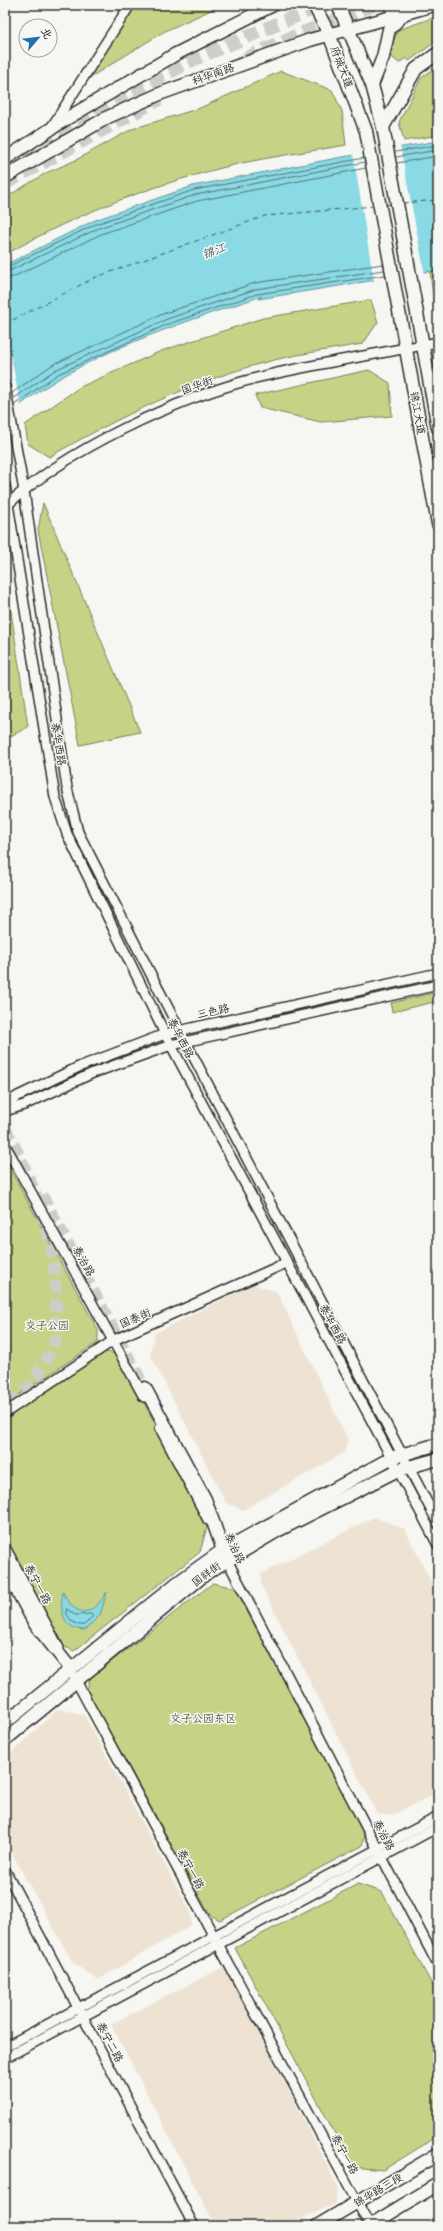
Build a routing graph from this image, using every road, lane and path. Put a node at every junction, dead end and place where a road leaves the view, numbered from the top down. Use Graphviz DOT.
graph roads {
  1 [pos="130,5"];
  2 [pos="273,5"];
  3 [pos="314,5"];
  4 [pos="338,5"];
  5 [pos="390,5"];
  6 [pos="434,5"];
  7 [pos="417,10"];
  8 [pos="403,15"];
  9 [pos="349,28"];
  10 [pos="329,34"];
  11 [pos="438,53"];
  12 [pos="372,85"];
  13 [pos="382,127"];
  14 [pos="49,130"];
  15 [pos="5,159"];
  16 [pos="5,177"];
  17 [pos="414,298"];
  18 [pos="398,302"];
  19 [pos="438,342"];
  20 [pos="423,345"];
  21 [pos="406,348"];
  22 [pos="5,386"];
  23 [pos="438,428"];
  24 [pos="5,485"];
  25 [pos="24,491"];
  26 [pos="6,506"];
  27 [pos="438,524"];
  28 [pos="438,973"];
  29 [pos="438,985"];
  30 [pos="180,1031"];
  31 [pos="165,1034"];
  32 [pos="185,1041"];
  33 [pos="171,1045"];
  34 [pos="5,1105"];
  35 [pos="5,1111"];
  36 [pos="5,1145"];
  37 [pos="286,1263"];
  38 [pos="114,1340"];
  39 [pos="145,1388"];
  40 [pos="5,1413"];
  41 [pos="438,1444"];
  42 [pos="396,1456"];
  43 [pos="438,1459"];
  44 [pos="403,1469"];
  45 [pos="438,1523"];
  46 [pos="438,1545"];
  47 [pos="5,1547"];
  48 [pos="225,1555"];
  49 [pos="5,1568"];
  50 [pos="71,1670"];
  51 [pos="76,1681"];
  52 [pos="5,1722"];
  53 [pos="5,1740"];
  54 [pos="438,1817"];
  55 [pos="438,1827"];
  56 [pos="379,1853"];
  57 [pos="5,1870"];
  58 [pos="214,1936"];
  59 [pos="219,1945"];
  60 [pos="438,1965"];
  61 [pos="80,2012"];
  62 [pos="5,2047"];
  63 [pos="5,2058"];
  64 [pos="438,2154"];
  65 [pos="438,2184"];
  66 [pos="357,2202"];
  67 [pos="194,2226"];
  68 [pos="317,2226"];
  69 [pos="369,2226"];
  1 -- 14 [label="street"];
  2 -- 14 [label="main road"];
  3 -- 10 [label="main road, 府城大道"];
  4 -- 9 [label="main road, 府城大道"];
  5 -- 7 [label="main road"];
  6 -- 7 [label="main road, 科华南路"];
  7 -- 8 [label="main road, 科华南路"];
  8 -- 9 [label="main road, 科华南路"];
  8 -- 12 [label="main road"];
  9 -- 10 [label="main road, 科华南路"];
  9 -- 12 [label="main road, 府城大道"];
  10 -- 16 [label="main road, 科华南路"];
  10 -- 18 [label="main road, 府城大道"];
  11 -- 13 [label="main road"];
  12 -- 13 [label="main road, 府城大道"];
  13 -- 17 [label="main road, 府城大道"];
  14 -- 15 [label="main road"];
  17 -- 20 [label="main road, 锦江大道"];
  18 -- 21 [label="main road, 锦江大道"];
  19 -- 20 [label="street, 国华街"];
  20 -- 21 [label="street, 国华街"];
  20 -- 23 [label="main road, 锦江大道"];
  21 -- 25 [label="street, 国华街"];
  21 -- 27 [label="main road, 锦江大道"];
  22 -- 25 [label="street, 泰华西路"];
  24 -- 26 [label="street, 泰华西路"];
  25 -- 26 [label="street, 国华街"];
  25 -- 30 [label="street, 泰华西路"];
  26 -- 31 [label="street, 泰华西路"];
  28 -- 30 [label="street, 三色路"];
  29 -- 32 [label="street"];
  30 -- 31 [label="street, 三色路"];
  30 -- 32 [label="street, 泰华西路"];
  31 -- 33 [label="street, 泰华西路"];
  31 -- 34 [label="street, 三色路"];
  32 -- 33 [label="street"];
  32 -- 42 [label="street, 泰华西路"];
  33 -- 35 [label="street"];
  33 -- 37 [label="street, 泰华西路"];
  36 -- 38 [label="street, 泰治路"];
  37 -- 38 [label="street, 国泰街"];
  37 -- 42 [label="street, 泰华西路"];
  38 -- 40 [label="street, 国泰街"];
  38 -- 48 [label="street, 泰治路"];
  39 -- 48 [label="main road"];
  41 -- 42 [label="main road, 国祥街"];
  42 -- 44 [label="street, 泰华西路"];
  42 -- 48 [label="main road, 国祥街"];
  43 -- 44 [label="main road, 国祥街"];
  44 -- 45 [label="street, 泰华西路"];
  44 -- 46 [label="street, 泰华西路"];
  44 -- 48 [label="main road, 国祥街"];
  47 -- 50 [label="street, 泰宁一路"];
  48 -- 50 [label="main road, 国祥街"];
  48 -- 51 [label="main road, 国祥街"];
  48 -- 56 [label="street, 泰治路"];
  49 -- 50 [label="main road"];
  50 -- 51 [label="street, 泰宁一路"];
  50 -- 52 [label="main road, 国祥街"];
  51 -- 53 [label="main road, 国祥街"];
  51 -- 58 [label="street, 泰宁一路"];
  54 -- 56 [label="street"];
  55 -- 56 [label="street"];
  56 -- 58 [label="street"];
  56 -- 59 [label="street"];
  56 -- 60 [label="street, 泰治路"];
  57 -- 61 [label="street, 泰宁二路"];
  58 -- 59 [label="street, 泰宁一路"];
  58 -- 61 [label="street"];
  59 -- 61 [label="street"];
  59 -- 66 [label="street, 泰宁一路"];
  61 -- 62 [label="street"];
  61 -- 63 [label="street"];
  61 -- 67 [label="street, 泰宁二路"];
  64 -- 66 [label="main road, 锦华路三段"];
  65 -- 69 [label="main road"];
  66 -- 68 [label="main road, 锦华路三段"];
  66 -- 69 [label="street, 泰宁一路"];
}
